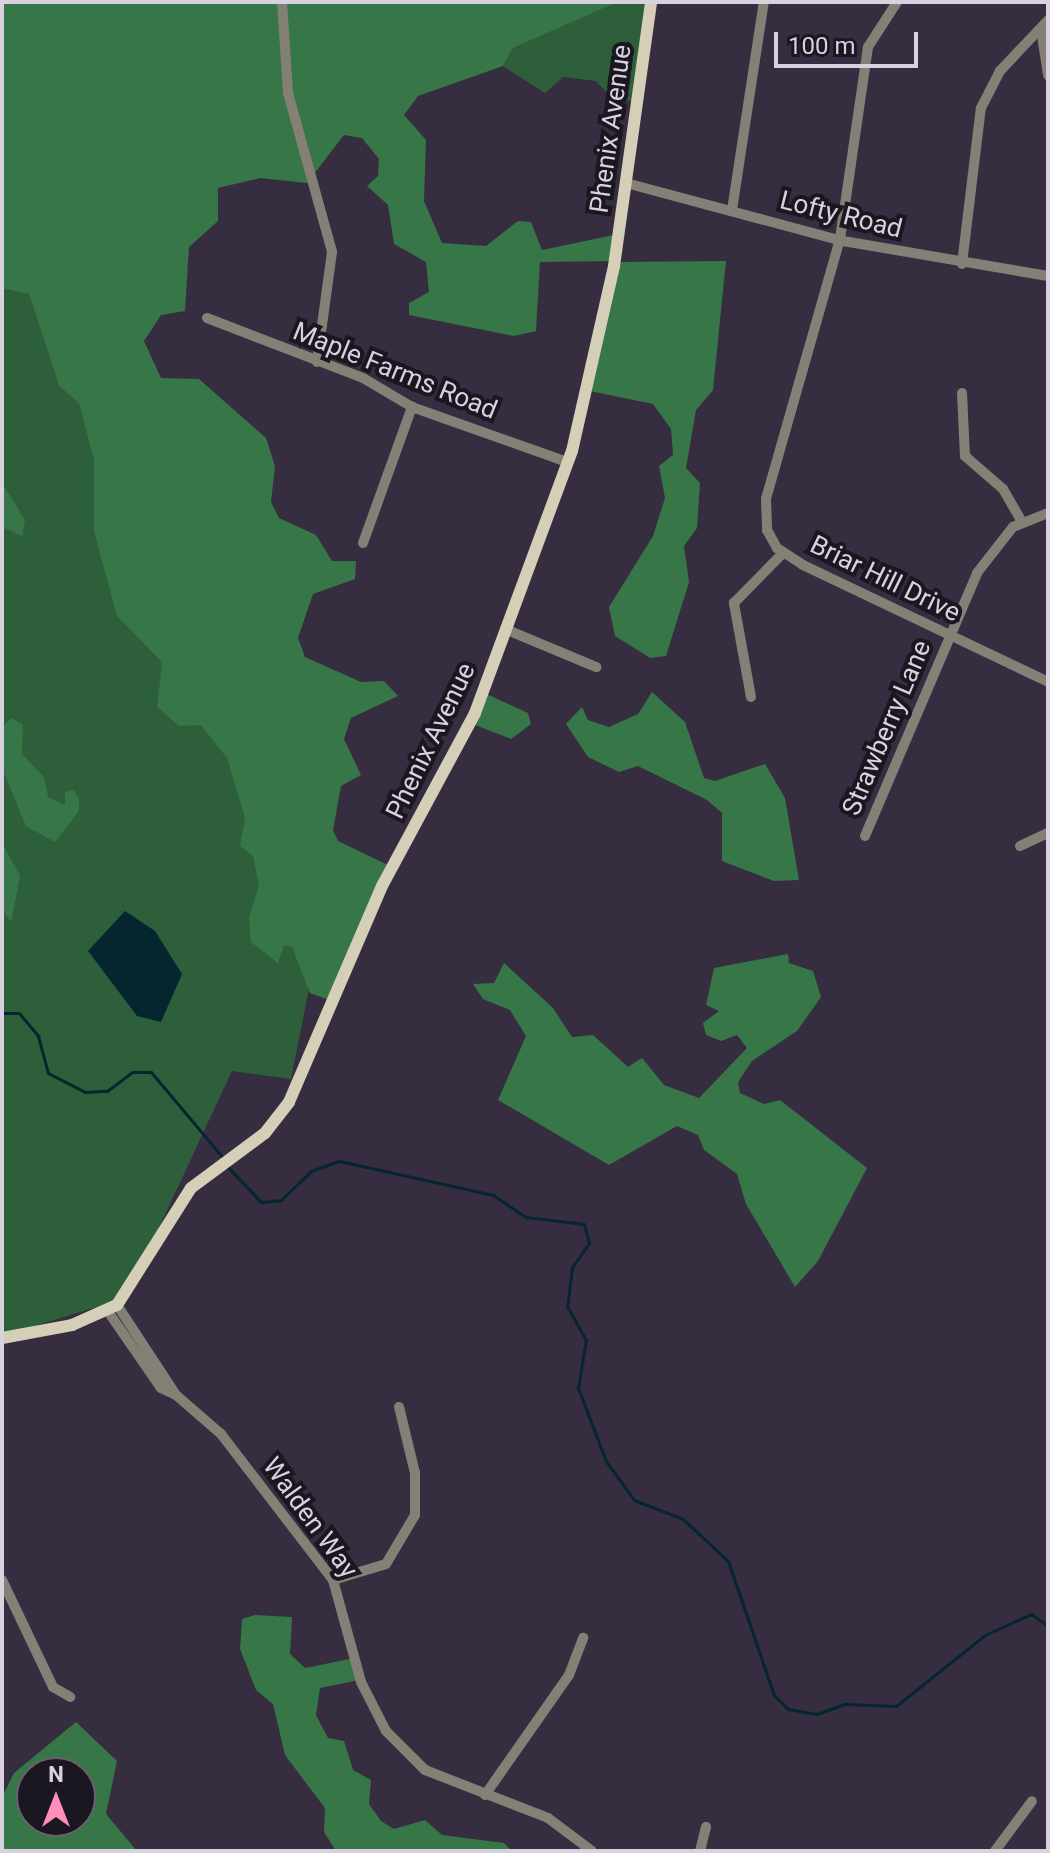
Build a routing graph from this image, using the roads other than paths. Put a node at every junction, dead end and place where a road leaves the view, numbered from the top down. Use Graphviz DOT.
graph roads {
  1 [pos="282,2"];
  2 [pos="651,2"];
  3 [pos="764,2"];
  4 [pos="897,2"];
  5 [pos="1044,25"];
  6 [pos="1048,75"];
  7 [pos="626,183"];
  8 [pos="732,210"];
  9 [pos="840,239"];
  10 [pos="962,264"];
  11 [pos="1048,276"];
  12 [pos="207,318"];
  13 [pos="317,362"];
  14 [pos="962,393"];
  15 [pos="412,407"];
  16 [pos="567,462"];
  17 [pos="1048,513"];
  18 [pos="1022,522"];
  19 [pos="363,543"];
  20 [pos="783,553"];
  21 [pos="505,629"];
  22 [pos="949,636"];
  23 [pos="596,667"];
  24 [pos="1048,682"];
  25 [pos="751,697"];
  26 [pos="1048,833"];
  27 [pos="865,836"];
  28 [pos="1020,846"];
  29 [pos="112,1308"];
  30 [pos="2,1338"];
  31 [pos="399,1407"];
  32 [pos="2,1580"];
  33 [pos="333,1580"];
  34 [pos="583,1638"];
  35 [pos="70,1697"];
  36 [pos="485,1795"];
  37 [pos="1032,1801"];
  38 [pos="706,1827"];
  39 [pos="592,1851"];
  40 [pos="700,1851"];
  41 [pos="995,1851"];
  1 -- 13 [label="street"];
  2 -- 7 [label="main road, Phenix Avenue"];
  3 -- 8 [label="street"];
  4 -- 9 [label="street, Briar Hill Drive"];
  5 -- 6 [label="street"];
  5 -- 10 [label="street"];
  7 -- 8 [label="street, Lofty Road"];
  7 -- 16 [label="main road, Phenix Avenue"];
  8 -- 9 [label="street, Lofty Road"];
  9 -- 10 [label="street, Lofty Road"];
  9 -- 20 [label="street, Briar Hill Drive"];
  10 -- 11 [label="street, Lofty Road"];
  12 -- 13 [label="street, Maple Farms Road"];
  13 -- 15 [label="street, Maple Farms Road"];
  14 -- 18 [label="street"];
  15 -- 16 [label="street, Maple Farms Road"];
  15 -- 19 [label="street"];
  16 -- 21 [label="main road, Phenix Avenue"];
  17 -- 18 [label="street"];
  18 -- 22 [label="street, Strawberry Lane"];
  20 -- 22 [label="street, Briar Hill Drive"];
  20 -- 25 [label="street"];
  21 -- 23 [label="street"];
  21 -- 29 [label="main road, Phenix Avenue"];
  22 -- 24 [label="street, Briar Hill Drive"];
  22 -- 27 [label="street, Strawberry Lane"];
  26 -- 28 [label="street"];
  29 -- 30 [label="main road"];
  29 -- 33 [label="street, Walden Way"];
  31 -- 33 [label="street"];
  32 -- 35 [label="street"];
  33 -- 36 [label="street, Walden Way"];
  34 -- 36 [label="street"];
  36 -- 39 [label="street, Walden Way"];
  37 -- 41 [label="street"];
  38 -- 40 [label="street"];
}
